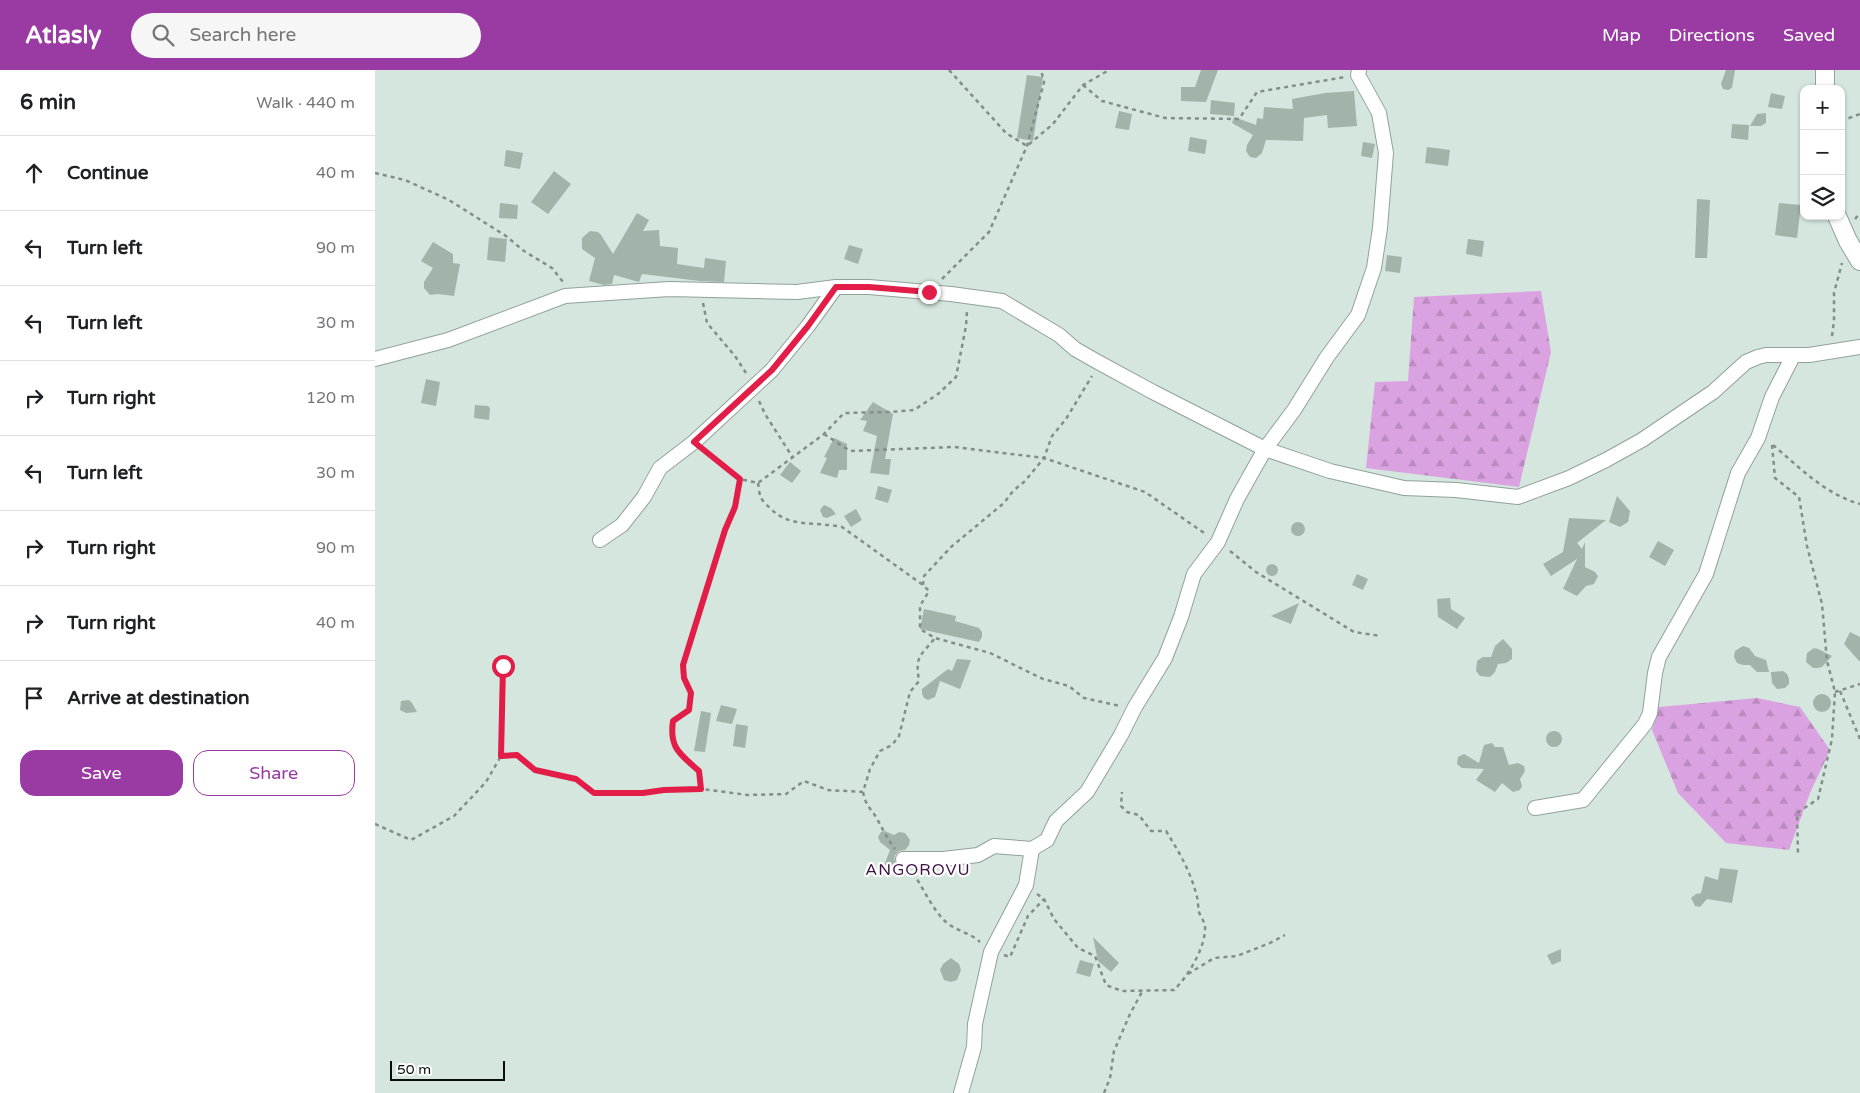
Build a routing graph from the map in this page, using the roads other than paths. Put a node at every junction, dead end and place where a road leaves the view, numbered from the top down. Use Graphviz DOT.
graph roads {
  1 [pos="1825,70"];
  2 [pos="1359,72"];
  3 [pos="1825,85"];
  4 [pos="1839,220"];
  5 [pos="1860,262"];
  6 [pos="836,287"];
  7 [pos="1860,347"];
  8 [pos="1793,356"];
  9 [pos="375,359"];
  10 [pos="1265,449"];
  11 [pos="600,540"];
  12 [pos="1535,808"];
  13 [pos="1032,849"];
  14 [pos="903,859"];
  15 [pos="961,1093"];
  1 -- 3 [label="street"];
  2 -- 10 [label="street"];
  4 -- 5 [label="street"];
  6 -- 9 [label="street"];
  6 -- 10 [label="street"];
  6 -- 11 [label="street"];
  7 -- 8 [label="street"];
  8 -- 10 [label="street"];
  8 -- 12 [label="street"];
  10 -- 13 [label="street"];
  13 -- 14 [label="street"];
  13 -- 15 [label="street"];
}
